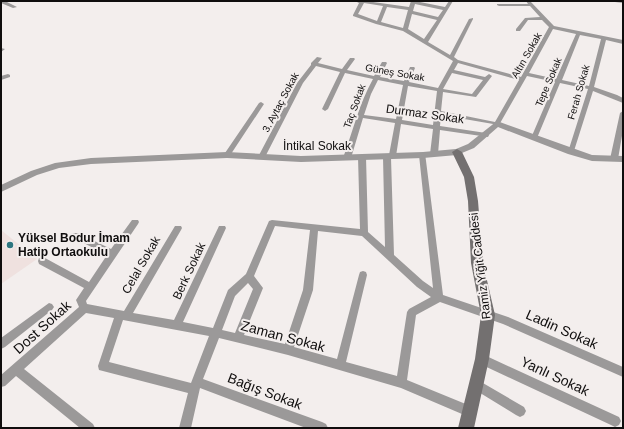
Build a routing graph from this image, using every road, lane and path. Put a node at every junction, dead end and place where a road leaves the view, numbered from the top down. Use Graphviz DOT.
graph roads {
  1 [pos="1,1"];
  2 [pos="356,1"];
  3 [pos="451,1"];
  4 [pos="617,1"];
  5 [pos="362,2"];
  6 [pos="413,2"];
  7 [pos="623,2"];
  8 [pos="424,3"];
  9 [pos="530,3"];
  10 [pos="386,5"];
  11 [pos="499,5"];
  12 [pos="15,7"];
  13 [pos="446,9"];
  14 [pos="411,10"];
  15 [pos="544,18"];
  16 [pos="440,19"];
  17 [pos="471,19"];
  18 [pos="378,23"];
  19 [pos="552,27"];
  20 [pos="405,30"];
  21 [pos="518,30"];
  22 [pos="579,32"];
  23 [pos="604,38"];
  24 [pos="425,42"];
  25 [pos="623,42"];
  26 [pos="318,58"];
  27 [pos="352,59"];
  28 [pos="453,59"];
  29 [pos="384,63"];
  30 [pos="313,64"];
  31 [pos="412,68"];
  32 [pos="343,71"];
  33 [pos="450,71"];
  34 [pos="8,76"];
  35 [pos="524,76"];
  36 [pos="1,78"];
  37 [pos="375,78"];
  38 [pos="558,81"];
  39 [pos="406,83"];
  40 [pos="440,89"];
  41 [pos="591,89"];
  42 [pos="623,101"];
  43 [pos="261,104"];
  44 [pos="325,110"];
  45 [pos="437,112"];
  46 [pos="623,113"];
  47 [pos="360,116"];
  48 [pos="398,122"];
  49 [pos="497,124"];
  50 [pos="436,128"];
  51 [pos="486,135"];
  52 [pos="534,138"];
  53 [pos="457,152"];
  54 [pos="570,152"];
  55 [pos="434,154"];
  56 [pos="227,155"];
  57 [pos="423,155"];
  58 [pos="390,156"];
  59 [pos="262,157"];
  60 [pos="362,157"];
  61 [pos="348,158"];
  62 [pos="614,159"];
  63 [pos="623,159"];
  64 [pos="1,189"];
  65 [pos="135,222"];
  66 [pos="314,227"];
  67 [pos="178,228"];
  68 [pos="222,228"];
  69 [pos="364,232"];
  70 [pos="75,235"];
  71 [pos="113,254"];
  72 [pos="390,256"];
  73 [pos="42,261"];
  74 [pos="363,275"];
  75 [pos="249,277"];
  76 [pos="90,287"];
  77 [pos="439,298"];
  78 [pos="49,307"];
  79 [pos="84,308"];
  80 [pos="124,315"];
  81 [pos="488,315"];
  82 [pos="177,325"];
  83 [pos="216,332"];
  84 [pos="238,338"];
  85 [pos="1,344"];
  86 [pos="288,350"];
  87 [pos="482,359"];
  88 [pos="103,366"];
  89 [pos="340,366"];
  90 [pos="16,369"];
  91 [pos="623,372"];
  92 [pos="1,382"];
  93 [pos="401,383"];
  94 [pos="476,384"];
  95 [pos="196,385"];
  96 [pos="469,411"];
  97 [pos="520,411"];
  98 [pos="616,421"];
  99 [pos="89,428"];
  100 [pos="185,428"];
  101 [pos="322,428"];
  102 [pos="466,428"];
  1 -- 12 [label="street"];
  2 -- 5 [label="street"];
  3 -- 13 [label="street"];
  4 -- 7 [label="street"];
  5 -- 10 [label="street"];
  5 -- 18 [label="street"];
  6 -- 8 [label="street"];
  6 -- 14 [label="street"];
  8 -- 13 [label="street"];
  9 -- 11 [label="street"];
  9 -- 15 [label="street, Altın Sokak"];
  10 -- 14 [label="street"];
  10 -- 18 [label="street"];
  13 -- 16 [label="street"];
  14 -- 16 [label="street"];
  14 -- 20 [label="street"];
  15 -- 19 [label="street, Altın Sokak"];
  15 -- 21 [label="street"];
  16 -- 24 [label="street"];
  17 -- 28 [label="street"];
  18 -- 20 [label="street"];
  19 -- 22 [label="street"];
  19 -- 35 [label="street, Altın Sokak"];
  20 -- 24 [label="street"];
  22 -- 23 [label="street"];
  22 -- 38 [label="street, Tepe Sokak"];
  23 -- 25 [label="street"];
  23 -- 41 [label="street, Ferah Sokak"];
  24 -- 28 [label="street"];
  26 -- 30 [label="street, 3. Aytaç Sokak"];
  27 -- 32 [label="street, Taç Sokak"];
  28 -- 33 [label="street"];
  28 -- 35 [label="street"];
  29 -- 37 [label="street, Taç Sokak"];
  30 -- 32 [label="street, Güneş Sokak"];
  30 -- 59 [label="street, 3. Aytaç Sokak"];
  31 -- 39 [label="street"];
  32 -- 37 [label="street, Güneş Sokak"];
  32 -- 44 [label="street, Taç Sokak"];
  33 -- 40 [label="street"];
  33 -- 40 [label="street, Güneş Sokak"];
  34 -- 36 [label="street"];
  35 -- 38 [label="street"];
  35 -- 49 [label="street, Altın Sokak"];
  37 -- 39 [label="street, Güneş Sokak"];
  37 -- 47 [label="street, Taç Sokak"];
  38 -- 41 [label="street"];
  38 -- 52 [label="street, Tepe Sokak"];
  39 -- 40 [label="street, Güneş Sokak"];
  39 -- 48 [label="street"];
  40 -- 45 [label="street"];
  41 -- 42 [label="street"];
  41 -- 54 [label="street, Ferah Sokak"];
  43 -- 56 [label="street"];
  45 -- 49 [label="street"];
  45 -- 50 [label="street"];
  46 -- 62 [label="street"];
  47 -- 48 [label="street, Durmaz Sokak"];
  47 -- 61 [label="street, Taç Sokak"];
  48 -- 50 [label="street, Durmaz Sokak"];
  48 -- 58 [label="street"];
  49 -- 51 [label="street, İntikal Sokak"];
  49 -- 52 [label="street"];
  50 -- 51 [label="street, Durmaz Sokak"];
  50 -- 55 [label="street"];
  51 -- 53 [label="street, İntikal Sokak"];
  52 -- 54 [label="street"];
  53 -- 55 [label="street, İntikal Sokak"];
  53 -- 81 [label="main road, Ramiz Yiğit Caddesi"];
  54 -- 62 [label="street"];
  55 -- 57 [label="street, İntikal Sokak"];
  56 -- 59 [label="street, İntikal Sokak"];
  56 -- 64 [label="street, İntikal Sokak"];
  57 -- 58 [label="street, İntikal Sokak"];
  57 -- 77 [label="street"];
  58 -- 60 [label="street, İntikal Sokak"];
  58 -- 72 [label="street"];
  59 -- 61 [label="street, İntikal Sokak"];
  60 -- 61 [label="street, İntikal Sokak"];
  60 -- 69 [label="street"];
  62 -- 63 [label="street"];
  65 -- 71 [label="street"];
  66 -- 69 [label="street"];
  66 -- 75 [label="street"];
  66 -- 86 [label="street"];
  67 -- 80 [label="street, Celal Sokak"];
  68 -- 82 [label="street, Berk Sokak"];
  69 -- 72 [label="street, Ladin Sokak"];
  70 -- 71 [label="street"];
  71 -- 76 [label="street"];
  72 -- 77 [label="street, Ladin Sokak"];
  73 -- 76 [label="street"];
  74 -- 89 [label="street"];
  75 -- 83 [label="street"];
  75 -- 84 [label="street"];
  76 -- 79 [label="street"];
  77 -- 81 [label="street, Ladin Sokak"];
  77 -- 93 [label="street"];
  78 -- 85 [label="street"];
  79 -- 80 [label="street, Zaman Sokak"];
  79 -- 90 [label="street, Dost Sokak"];
  80 -- 82 [label="street, Zaman Sokak"];
  80 -- 88 [label="street, Celal Sokak"];
  81 -- 87 [label="main road, Ramiz Yiğit Caddesi"];
  81 -- 91 [label="street, Ladin Sokak"];
  82 -- 83 [label="street, Zaman Sokak"];
  83 -- 84 [label="street, Zaman Sokak"];
  83 -- 95 [label="street"];
  84 -- 86 [label="street, Zaman Sokak"];
  86 -- 89 [label="street, Zaman Sokak"];
  87 -- 94 [label="main road, Ramiz Yiğit Caddesi"];
  87 -- 98 [label="street, Yanlı Sokak"];
  88 -- 95 [label="street, Bağış Sokak"];
  89 -- 93 [label="street, Zaman Sokak"];
  90 -- 92 [label="street, Dost Sokak"];
  90 -- 99 [label="street"];
  93 -- 96 [label="street, Zaman Sokak"];
  94 -- 96 [label="main road, Ramiz Yiğit Caddesi"];
  94 -- 97 [label="street"];
  95 -- 100 [label="street"];
  95 -- 101 [label="street, Bağış Sokak"];
  96 -- 102 [label="main road, Ramiz Yiğit Caddesi"];
}
